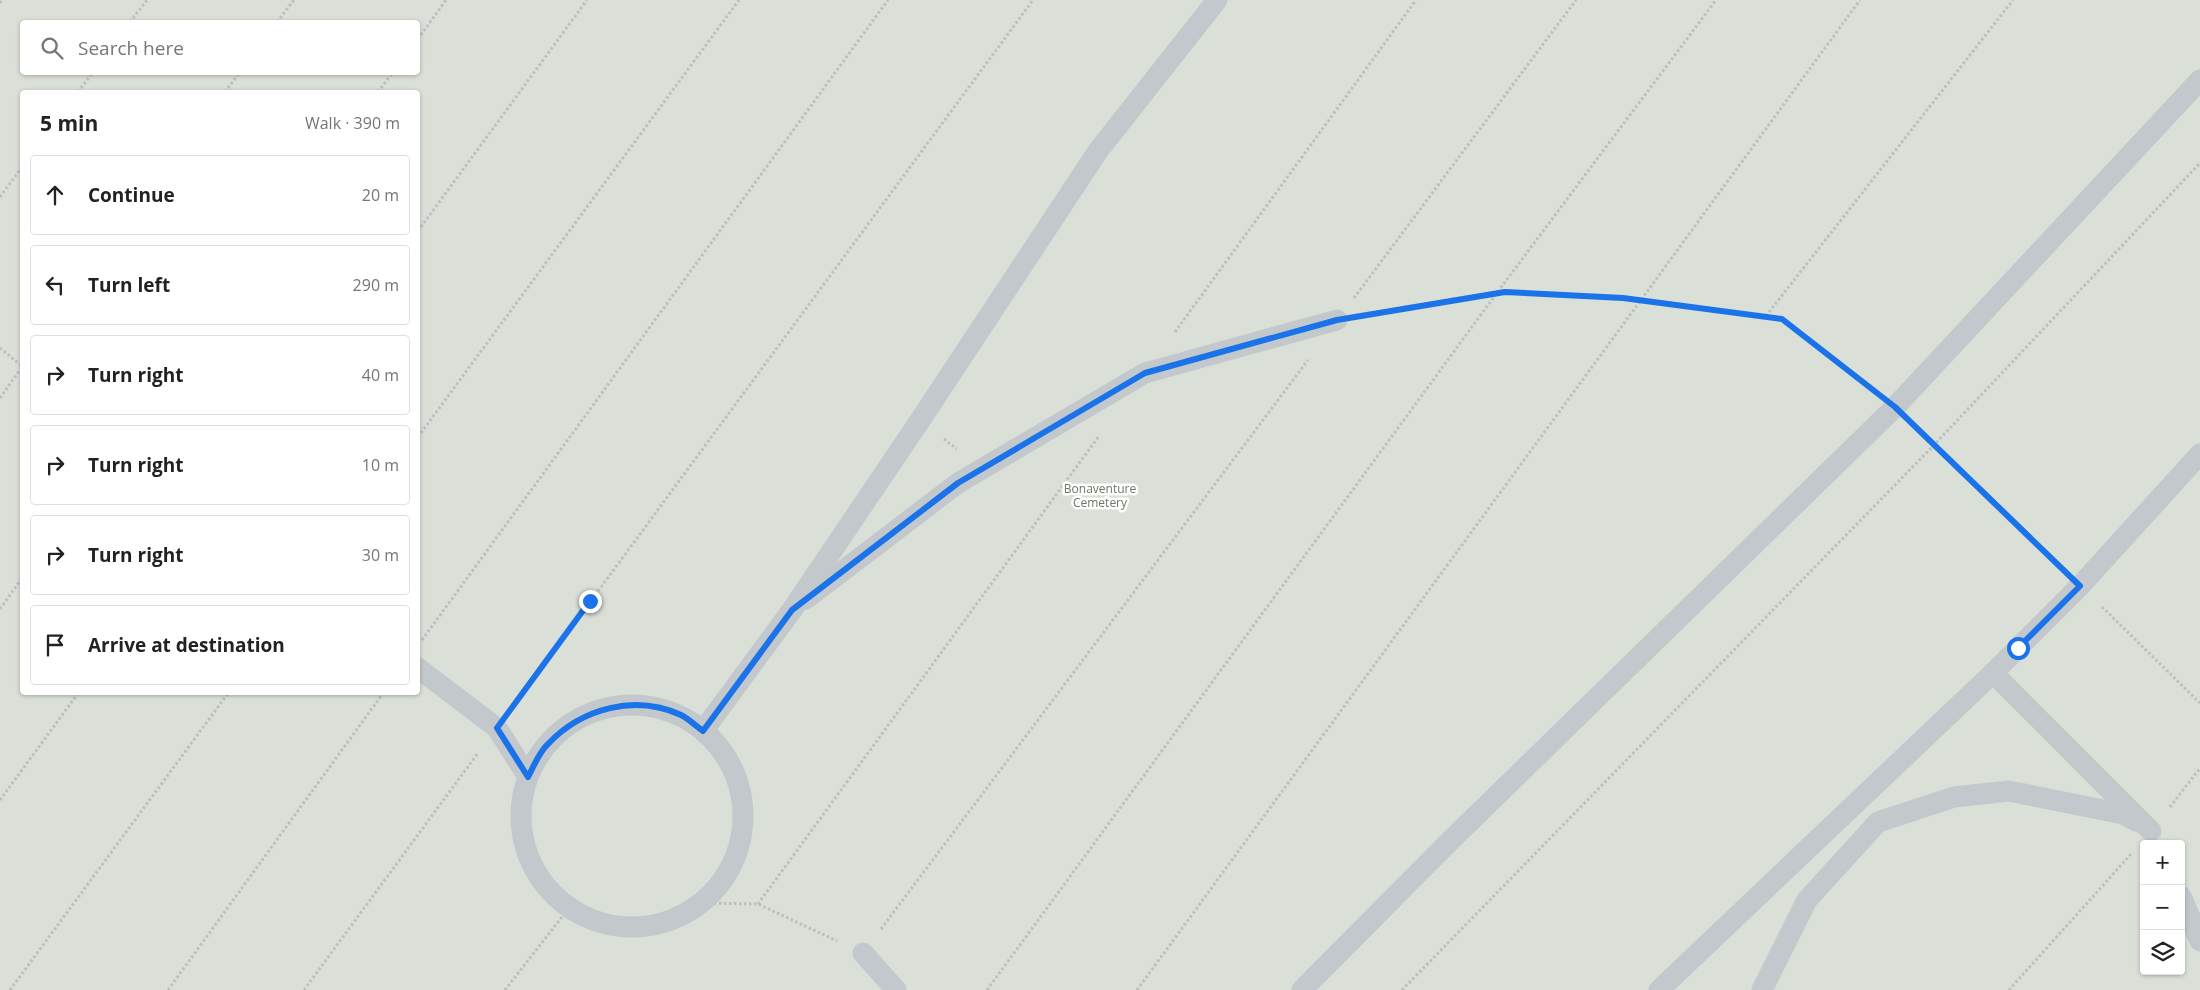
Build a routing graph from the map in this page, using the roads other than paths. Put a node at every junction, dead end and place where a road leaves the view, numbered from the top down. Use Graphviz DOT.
graph roads {
  1 [pos="1217,0"];
  2 [pos="2200,80"];
  3 [pos="1337,320"];
  4 [pos="2200,454"];
  5 [pos="792,610"];
  6 [pos="420,670"];
  7 [pos="1993,673"];
  8 [pos="703,731"];
  9 [pos="528,777"];
  10 [pos="2154,837"];
  11 [pos="2185,905"];
  12 [pos="2200,941"];
  13 [pos="863,953"];
  14 [pos="896,990"];
  15 [pos="1302,990"];
  16 [pos="1659,990"];
  17 [pos="1762,990"];
  1 -- 5 [label="lane"];
  2 -- 15 [label="lane"];
  3 -- 5 [label="lane"];
  4 -- 7 [label="lane"];
  5 -- 8 [label="lane"];
  6 -- 9 [label="lane"];
  7 -- 10 [label="lane"];
  7 -- 16 [label="lane"];
  8 -- 9 [label="lane"];
  8 -- 9 [label="lane"];
  10 -- 17 [label="lane"];
  11 -- 12 [label="lane"];
  13 -- 14 [label="lane"];
}
